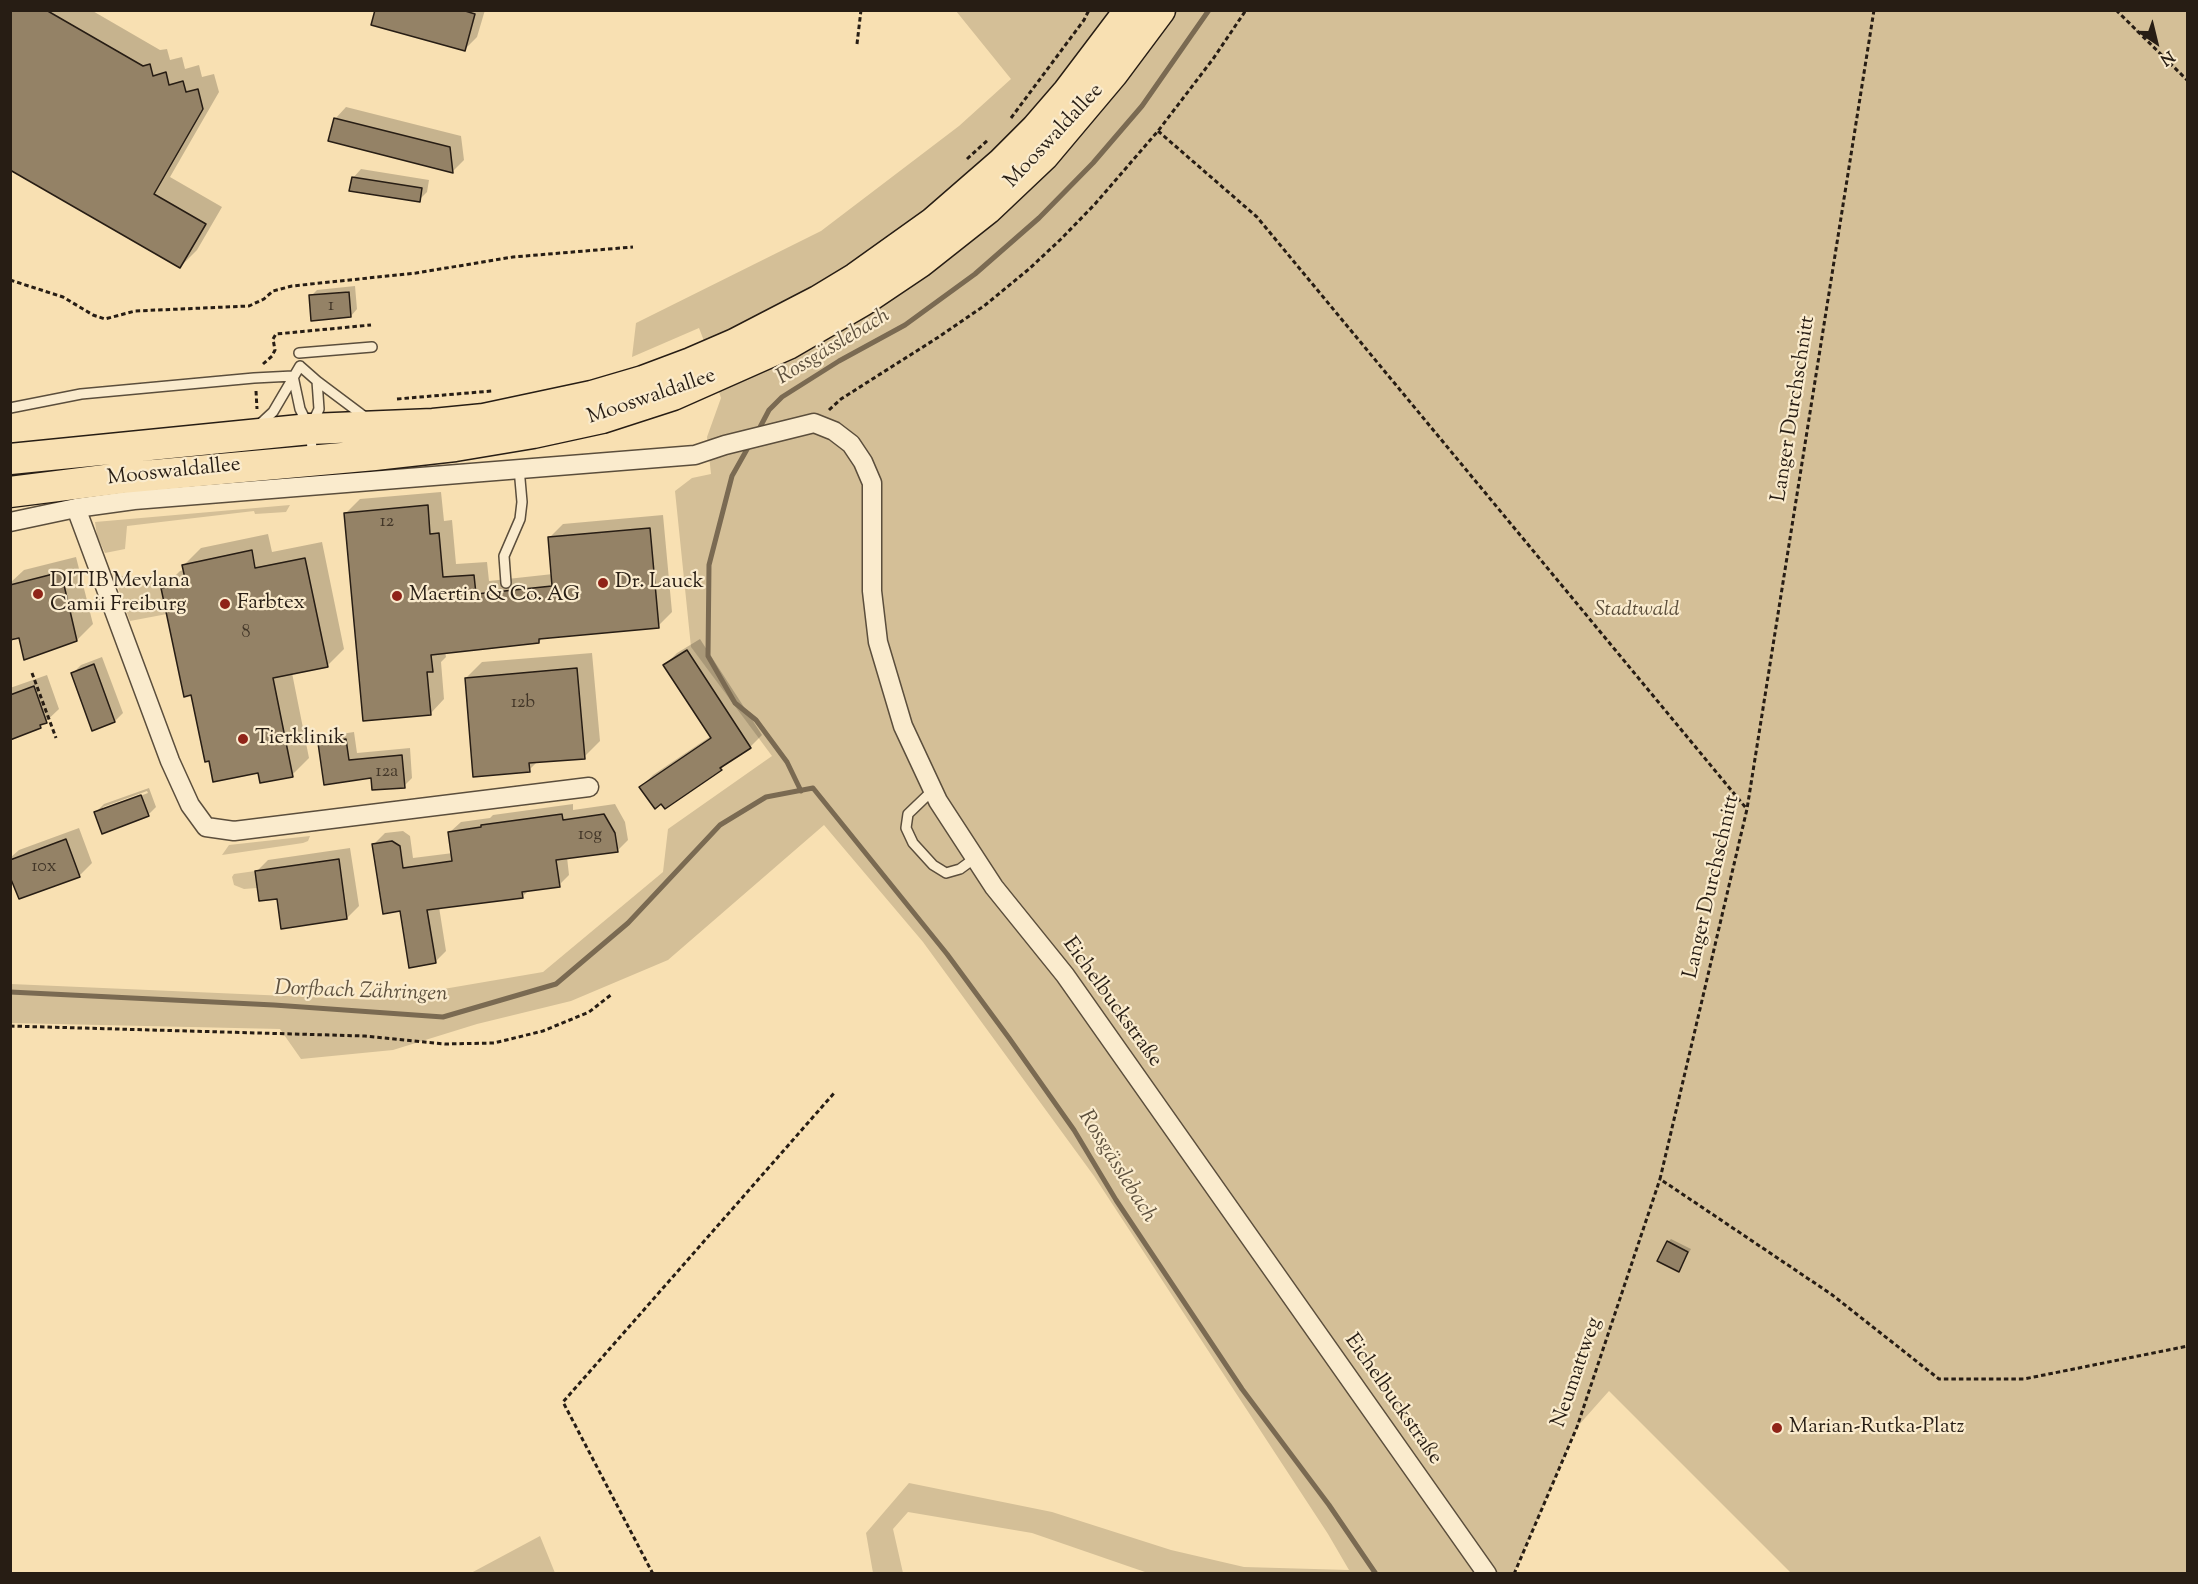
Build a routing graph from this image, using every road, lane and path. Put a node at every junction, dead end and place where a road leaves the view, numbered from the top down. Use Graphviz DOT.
graph roads {
  1 [pos="861,10"];
  2 [pos="1089,10"];
  3 [pos="1130,10"];
  4 [pos="1160,10"];
  5 [pos="1246,10"];
  6 [pos="1874,10"];
  7 [pos="2116,10"];
  8 [pos="857,44"];
  9 [pos="2187,81"];
  10 [pos="1005,125"];
  11 [pos="1158,131"];
  12 [pos="996,133"];
  13 [pos="962,164"];
  14 [pos="633,247"];
  15 [pos="10,280"];
  16 [pos="372,347"];
  17 [pos="299,353"];
  18 [pos="293,376"];
  19 [pos="317,381"];
  20 [pos="502,390"];
  21 [pos="391,400"];
  22 [pos="10,408"];
  23 [pos="814,423"];
  24 [pos="378,427"];
  25 [pos="310,429"];
  26 [pos="250,434"];
  27 [pos="10,459"];
  28 [pos="314,460"];
  29 [pos="519,468"];
  30 [pos="10,492"];
  31 [pos="76,508"];
  32 [pos="10,522"];
  33 [pos="506,583"];
  34 [pos="32,673"];
  35 [pos="56,738"];
  36 [pos="589,787"];
  37 [pos="933,790"];
  38 [pos="1747,809"];
  39 [pos="975,858"];
  40 [pos="612,994"];
  41 [pos="10,1026"];
  42 [pos="836,1092"];
  43 [pos="1660,1179"];
  44 [pos="2187,1346"];
  45 [pos="653,1574"];
  46 [pos="1487,1574"];
  47 [pos="1514,1574"];
  1 -- 8 [label="path"];
  2 -- 10 [label="path"];
  3 -- 24 [label="main road, Mooswaldallee"];
  4 -- 28 [label="main road, Mooswaldallee"];
  5 -- 11 [label="path"];
  6 -- 38 [label="path, Langer Durchschnitt"];
  7 -- 9 [label="path"];
  11 -- 23 [label="path"];
  11 -- 38 [label="path"];
  12 -- 13 [label="path"];
  14 -- 15 [label="path"];
  16 -- 17 [label="lane"];
  18 -- 19 [label="lane"];
  18 -- 22 [label="lane"];
  18 -- 25 [label="lane"];
  18 -- 26 [label="lane"];
  19 -- 24 [label="lane"];
  19 -- 25 [label="lane"];
  20 -- 21 [label="path"];
  23 -- 29 [label="street, Mooswaldallee"];
  23 -- 37 [label="street, Eichelbuckstraße"];
  24 -- 25 [label="main road, Mooswaldallee"];
  25 -- 26 [label="main road, Mooswaldallee"];
  25 -- 28 [label="lane"];
  26 -- 27 [label="main road, Mooswaldallee"];
  28 -- 30 [label="main road, Mooswaldallee"];
  29 -- 31 [label="street, Mooswaldallee"];
  29 -- 33 [label="lane"];
  31 -- 32 [label="street, Mooswaldallee"];
  31 -- 36 [label="street"];
  34 -- 35 [label="path"];
  37 -- 39 [label="street, Eichelbuckstraße"];
  37 -- 39 [label="lane"];
  38 -- 43 [label="path, Langer Durchschnitt"];
  39 -- 46 [label="street, Eichelbuckstraße"];
  40 -- 41 [label="path"];
  42 -- 45 [label="path"];
  43 -- 44 [label="path"];
  43 -- 47 [label="path, Neumattweg"];
}
